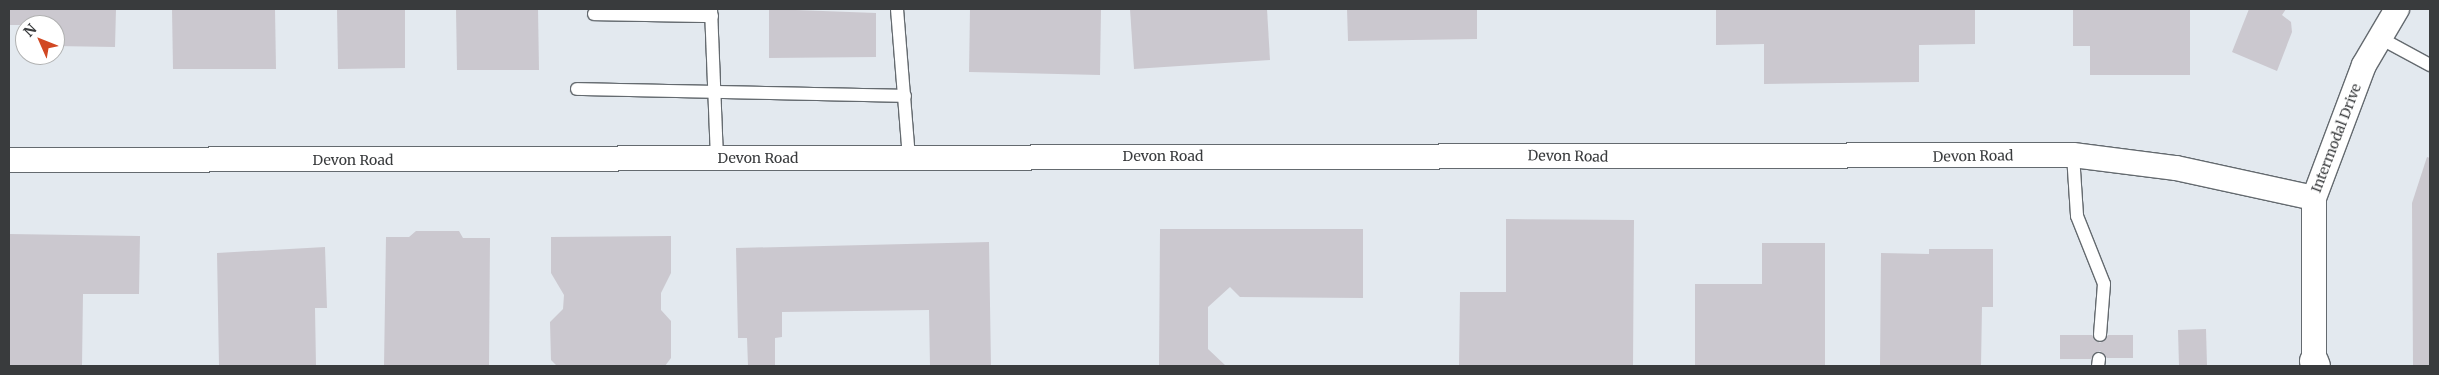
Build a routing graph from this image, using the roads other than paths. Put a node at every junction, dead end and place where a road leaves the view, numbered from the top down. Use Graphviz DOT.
graph roads {
  1 [pos="897,9"];
  2 [pos="2398,9"];
  3 [pos="712,12"];
  4 [pos="594,14"];
  5 [pos="2380,38"];
  6 [pos="2430,64"];
  7 [pos="577,89"];
  8 [pos="714,93"];
  9 [pos="905,96"];
  10 [pos="2074,155"];
  11 [pos="909,157"];
  12 [pos="717,158"];
  13 [pos="9,160"];
  14 [pos="2314,198"];
  15 [pos="2100,335"];
  16 [pos="2315,364"];
  1 -- 9 [label="lane"];
  2 -- 5 [label="street, Intermodal Drive"];
  3 -- 4 [label="lane"];
  3 -- 8 [label="lane"];
  5 -- 6 [label="lane"];
  5 -- 14 [label="street, Intermodal Drive"];
  7 -- 8 [label="lane"];
  8 -- 9 [label="lane"];
  8 -- 12 [label="lane"];
  9 -- 11 [label="lane"];
  10 -- 11 [label="street, Devon Road"];
  10 -- 14 [label="street, Devon Road"];
  10 -- 15 [label="lane"];
  11 -- 12 [label="street, Devon Road"];
  12 -- 13 [label="street, Devon Road"];
  14 -- 16 [label="street, Intermodal Drive"];
}
